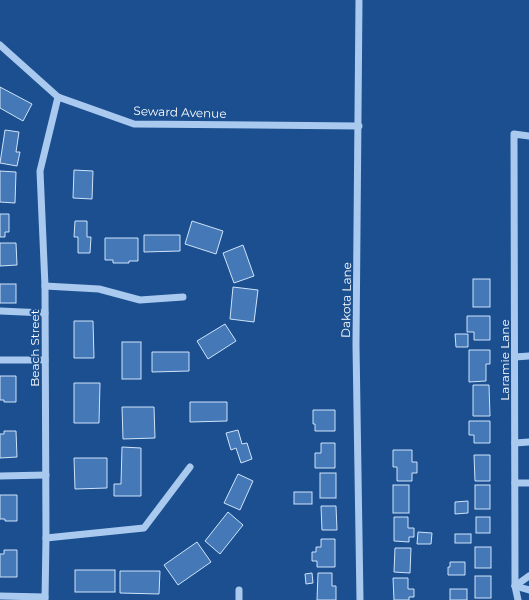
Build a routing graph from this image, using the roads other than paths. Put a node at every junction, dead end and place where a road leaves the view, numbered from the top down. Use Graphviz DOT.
graph roads {
  1 [pos="359,0"];
  2 [pos="0,45"];
  3 [pos="58,97"];
  4 [pos="359,126"];
  5 [pos="529,136"];
  6 [pos="44,286"];
  7 [pos="183,297"];
  8 [pos="0,312"];
  9 [pos="45,314"];
  10 [pos="529,356"];
  11 [pos="515,357"];
  12 [pos="0,360"];
  13 [pos="45,360"];
  14 [pos="529,442"];
  15 [pos="515,443"];
  16 [pos="190,467"];
  17 [pos="0,476"];
  18 [pos="46,476"];
  19 [pos="515,483"];
  20 [pos="529,483"];
  21 [pos="46,538"];
  22 [pos="529,576"];
  23 [pos="515,586"];
  24 [pos="239,590"];
  25 [pos="529,590"];
  26 [pos="0,596"];
  27 [pos="45,599"];
  28 [pos="239,600"];
  29 [pos="360,600"];
  30 [pos="518,600"];
  1 -- 4 [label="street, Dakota Lane"];
  2 -- 3 [label="street, Seward Avenue"];
  3 -- 4 [label="street, Seward Avenue"];
  3 -- 6 [label="street, Beach Street"];
  4 -- 29 [label="street, Dakota Lane"];
  5 -- 11 [label="street, Laramie Lane"];
  6 -- 7 [label="street"];
  6 -- 9 [label="street, Beach Street"];
  8 -- 9 [label="street"];
  9 -- 13 [label="street, Beach Street"];
  10 -- 11 [label="street"];
  11 -- 15 [label="street, Laramie Lane"];
  12 -- 13 [label="street"];
  13 -- 18 [label="street, Beach Street"];
  14 -- 15 [label="street"];
  15 -- 19 [label="street, Laramie Lane"];
  16 -- 21 [label="street"];
  17 -- 18 [label="street"];
  18 -- 21 [label="street, Beach Street"];
  19 -- 20 [label="street"];
  19 -- 23 [label="street, Laramie Lane"];
  21 -- 27 [label="street, Beach Street"];
  22 -- 23 [label="street"];
  23 -- 25 [label="street"];
  23 -- 30 [label="street, Laramie Lane"];
  24 -- 28 [label="street"];
  26 -- 27 [label="street"];
}
